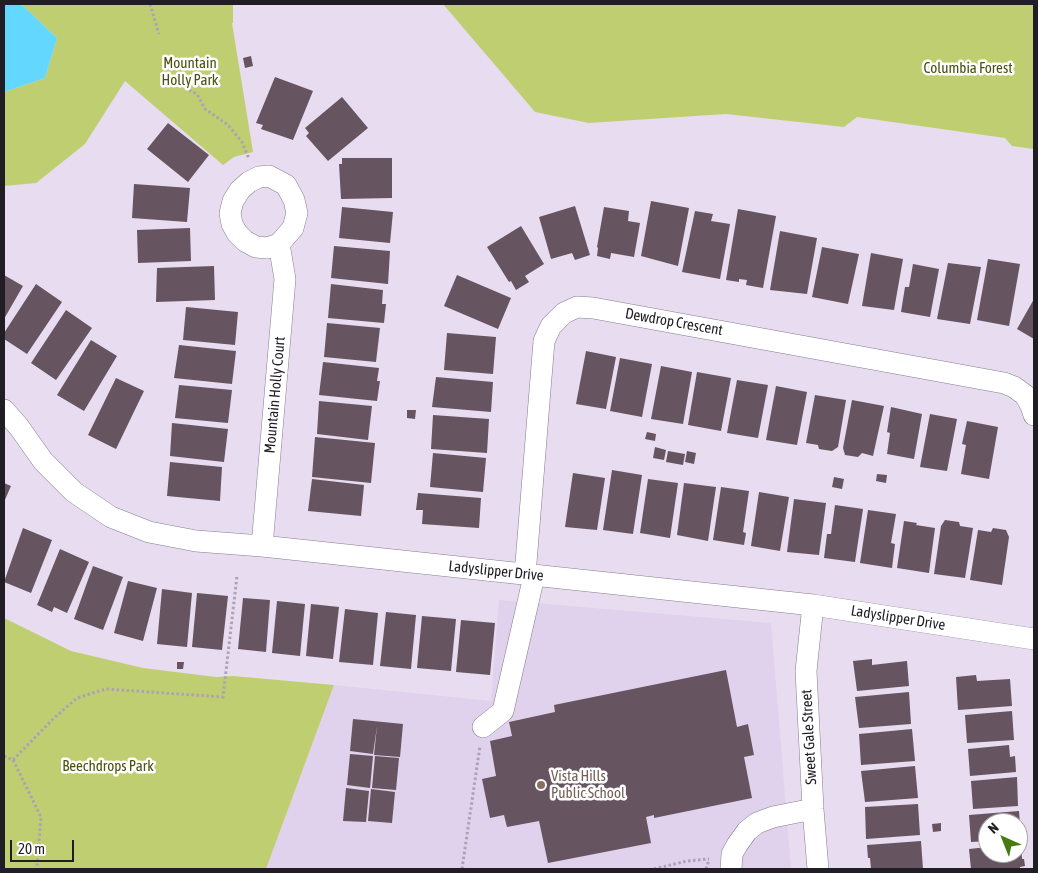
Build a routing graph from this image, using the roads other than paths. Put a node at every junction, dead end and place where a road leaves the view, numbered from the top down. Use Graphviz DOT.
graph roads {
  1 [pos="279,244"];
  2 [pos="4,410"];
  3 [pos="1034,415"];
  4 [pos="262,546"];
  5 [pos="529,575"];
  6 [pos="813,604"];
  7 [pos="1034,640"];
  8 [pos="483,727"];
  9 [pos="813,809"];
  10 [pos="731,869"];
  11 [pos="818,869"];
  1 -- 1 [label="street"];
  1 -- 4 [label="street, Mountain Holly Court"];
  2 -- 4 [label="street, Ladyslipper Drive"];
  3 -- 5 [label="street, Dewdrop Crescent"];
  4 -- 5 [label="street, Ladyslipper Drive"];
  5 -- 6 [label="street, Ladyslipper Drive"];
  5 -- 8 [label="street, Dewdrop Crescent"];
  6 -- 7 [label="street, Ladyslipper Drive"];
  6 -- 9 [label="street, Sweet Gale Street"];
  9 -- 10 [label="street"];
  9 -- 11 [label="street, Sweet Gale Street"];
}
